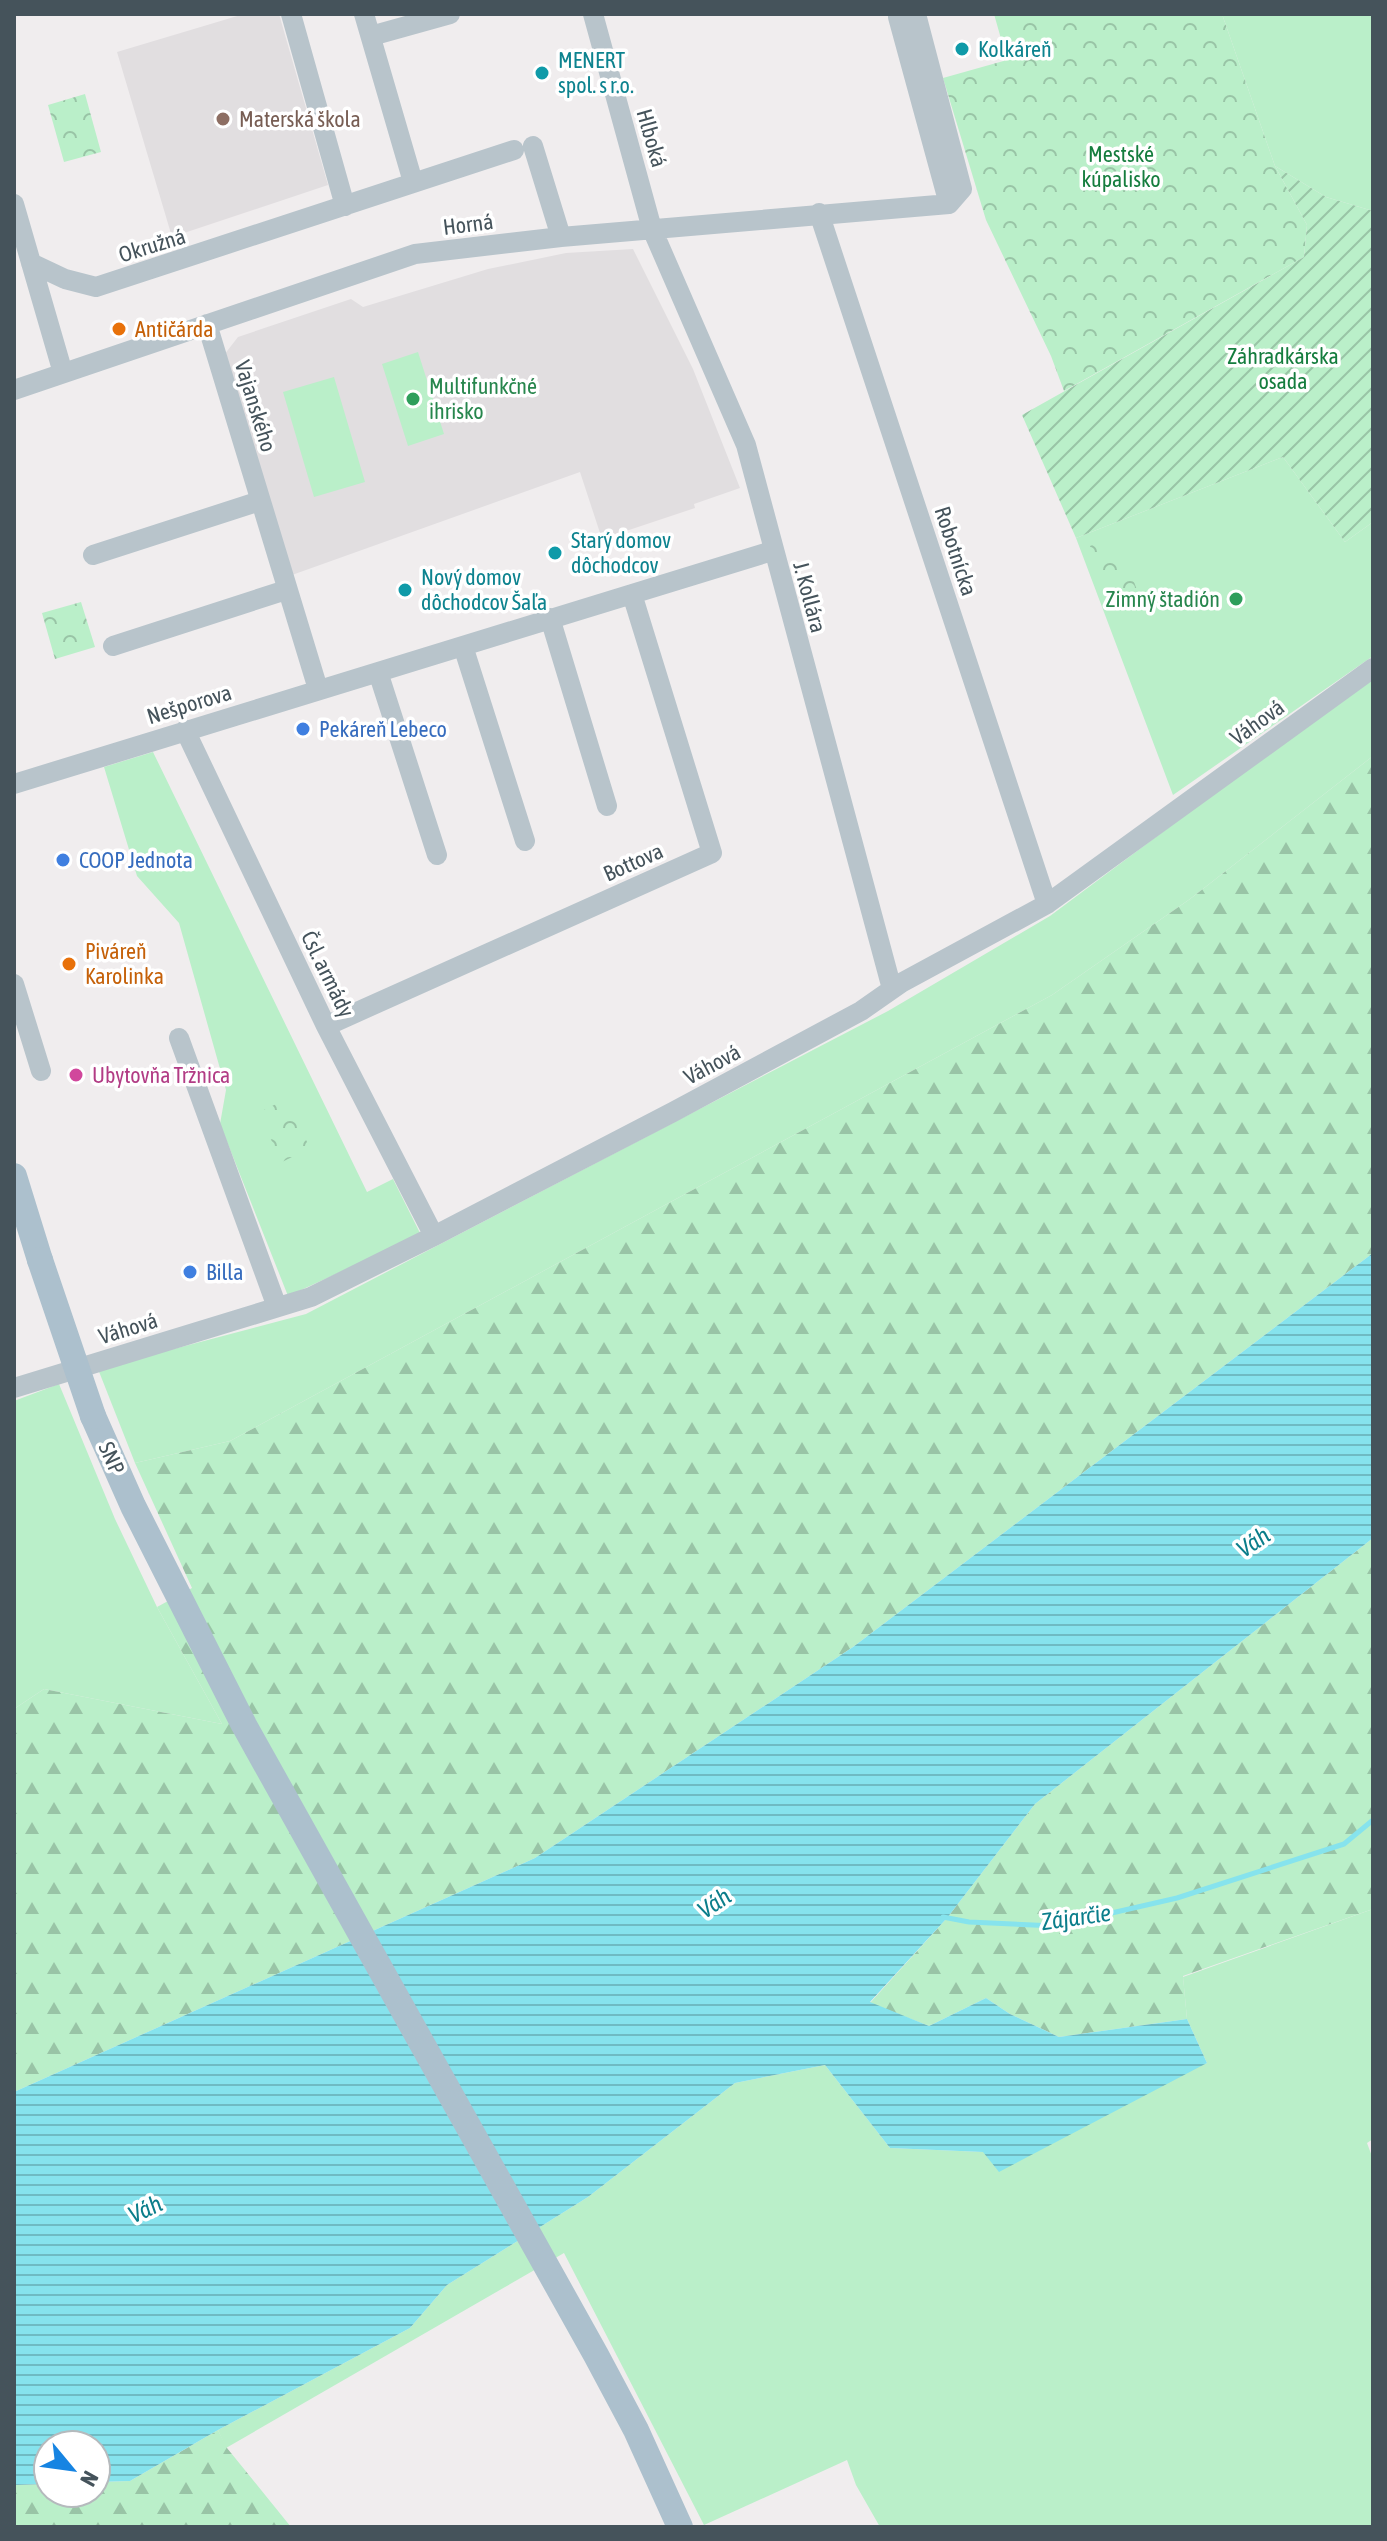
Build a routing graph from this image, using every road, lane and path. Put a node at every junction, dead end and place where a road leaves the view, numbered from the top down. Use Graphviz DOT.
graph roads {
  1 [pos="291,14"];
  2 [pos="364,14"];
  3 [pos="450,14"];
  4 [pos="593,14"];
  5 [pos="907,14"];
  6 [pos="916,14"];
  7 [pos="371,36"];
  8 [pos="413,182"];
  9 [pos="14,204"];
  10 [pos="949,204"];
  11 [pos="345,206"];
  12 [pos="819,213"];
  13 [pos="652,229"];
  14 [pos="561,237"];
  15 [pos="31,263"];
  16 [pos="207,324"];
  17 [pos="63,373"];
  18 [pos="14,390"];
  19 [pos="260,501"];
  20 [pos="772,551"];
  21 [pos="93,555"];
  22 [pos="286,590"];
  23 [pos="632,594"];
  24 [pos="550,618"];
  25 [pos="113,646"];
  26 [pos="463,646"];
  27 [pos="1373,668"];
  28 [pos="378,672"];
  29 [pos="318,689"];
  30 [pos="185,730"];
  31 [pos="14,784"];
  32 [pos="607,806"];
  33 [pos="525,841"];
  34 [pos="437,855"];
  35 [pos="1047,904"];
  36 [pos="14,984"];
  37 [pos="892,989"];
  38 [pos="326,1026"];
  39 [pos="179,1038"];
  40 [pos="41,1071"];
  41 [pos="14,1176"];
  42 [pos="434,1236"];
  43 [pos="277,1307"];
  44 [pos="14,1388"];
  45 [pos="680,2527"];
  1 -- 11 [label="street"];
  2 -- 7 [label="street"];
  3 -- 7 [label="street"];
  4 -- 13 [label="street, Hlboká"];
  5 -- 10 [label="street"];
  6 -- 10 [label="street"];
  7 -- 8 [label="street"];
  8 -- 11 [label="street, Okružná"];
  8 -- 14 [label="street, Okružná"];
  9 -- 15 [label="street"];
  10 -- 12 [label="street, Horná"];
  11 -- 15 [label="street, Okružná"];
  12 -- 13 [label="street, Horná"];
  12 -- 35 [label="street, Robotnícka"];
  13 -- 14 [label="street, Horná"];
  13 -- 20 [label="street, J. Kollára"];
  14 -- 16 [label="street, Horná"];
  15 -- 17 [label="street"];
  16 -- 17 [label="street, Horná"];
  16 -- 19 [label="street, Vajanského"];
  17 -- 18 [label="street, Horná"];
  19 -- 21 [label="street"];
  19 -- 22 [label="street, Vajanského"];
  20 -- 23 [label="street, Nešporova"];
  20 -- 37 [label="street, J. Kollára"];
  22 -- 25 [label="street"];
  22 -- 29 [label="street, Vajanského"];
  23 -- 24 [label="street, Nešporova"];
  23 -- 38 [label="street, Bottova"];
  24 -- 26 [label="street, Nešporova"];
  24 -- 32 [label="street"];
  26 -- 28 [label="street, Nešporova"];
  26 -- 33 [label="street"];
  27 -- 35 [label="street, Váhová"];
  28 -- 29 [label="street, Nešporova"];
  28 -- 34 [label="street"];
  29 -- 30 [label="street, Nešporova"];
  30 -- 31 [label="street, Nešporova"];
  30 -- 38 [label="street, Čsl. armády"];
  35 -- 37 [label="street, Váhová"];
  36 -- 40 [label="street"];
  37 -- 42 [label="street, Váhová"];
  38 -- 42 [label="street, Čsl. armády"];
  39 -- 43 [label="street"];
  41 -- 45 [label="main road, SNP, bridge"];
  42 -- 43 [label="street, Váhová"];
  43 -- 44 [label="street, Váhová"];
}
